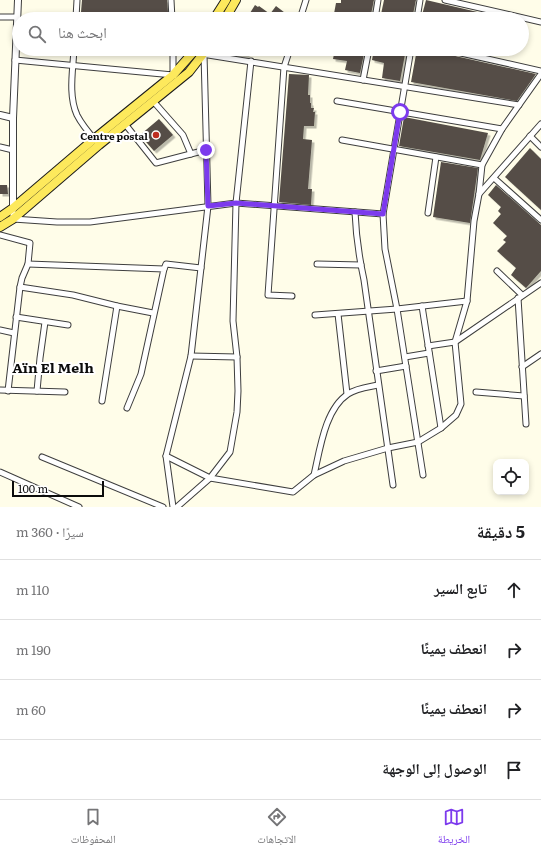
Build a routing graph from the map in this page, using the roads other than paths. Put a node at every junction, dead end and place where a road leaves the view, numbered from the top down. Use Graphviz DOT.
graph roads {
  1 [pos="18,0"];
  2 [pos="77,0"];
  3 [pos="171,0"];
  4 [pos="226,0"];
  5 [pos="236,0"];
  6 [pos="306,0"];
  7 [pos="378,0"];
  8 [pos="420,0"];
  9 [pos="445,0"];
  10 [pos="17,12"];
  11 [pos="76,12"];
  12 [pos="172,12"];
  13 [pos="218,12"];
  14 [pos="228,12"];
  15 [pos="302,12"];
  16 [pos="376,12"];
  17 [pos="418,12"];
  18 [pos="497,12"];
  19 [pos="0,17"];
  20 [pos="12,17"];
  21 [pos="529,19"];
  22 [pos="541,22"];
  23 [pos="15,56"];
  24 [pos="74,56"];
  25 [pos="173,56"];
  26 [pos="190,56"];
  27 [pos="202,56"];
  28 [pos="206,56"];
  29 [pos="228,56"];
  30 [pos="288,56"];
  31 [pos="368,56"];
  32 [pos="410,56"];
  33 [pos="468,56"];
  34 [pos="15,60"];
  35 [pos="251,61"];
  36 [pos="74,66"];
  37 [pos="284,67"];
  38 [pos="173,76"];
  39 [pos="540,76"];
  40 [pos="363,80"];
  41 [pos="404,86"];
  42 [pos="152,101"];
  43 [pos="337,101"];
  44 [pos="519,105"];
  45 [pos="400,112"];
  46 [pos="0,116"];
  47 [pos="13,118"];
  48 [pos="125,124"];
  49 [pos="541,124"];
  50 [pos="502,129"];
  51 [pos="530,136"];
  52 [pos="342,140"];
  53 [pos="96,142"];
  54 [pos="0,147"];
  55 [pos="541,147"];
  56 [pos="394,149"];
  57 [pos="13,150"];
  58 [pos="206,150"];
  59 [pos="191,154"];
  60 [pos="436,157"];
  61 [pos="482,165"];
  62 [pos="494,178"];
  63 [pos="479,194"];
  64 [pos="236,203"];
  65 [pos="208,206"];
  66 [pos="274,206"];
  67 [pos="13,208"];
  68 [pos="355,212"];
  69 [pos="383,214"];
  70 [pos="428,214"];
  71 [pos="0,217"];
  72 [pos="13,219"];
  73 [pos="541,220"];
  74 [pos="0,227"];
  75 [pos="0,236"];
  76 [pos="28,264"];
  77 [pos="317,264"];
  78 [pos="361,265"];
  79 [pos="164,268"];
  80 [pos="201,268"];
  81 [pos="497,271"];
  82 [pos="541,283"];
  83 [pos="20,287"];
  84 [pos="292,296"];
  85 [pos="520,297"];
  86 [pos="467,301"];
  87 [pos="117,306"];
  88 [pos="422,306"];
  89 [pos="397,309"];
  90 [pos="367,311"];
  91 [pos="153,313"];
  92 [pos="338,314"];
  93 [pos="315,315"];
  94 [pos="16,317"];
  95 [pos="45,322"];
  96 [pos="68,325"];
  97 [pos="0,330"];
  98 [pos="14,333"];
  99 [pos="455,342"];
  100 [pos="428,346"];
  101 [pos="429,353"];
  102 [pos="541,354"];
  103 [pos="191,356"];
  104 [pos="237,357"];
  105 [pos="405,357"];
  106 [pos="406,366"];
  107 [pos="522,367"];
  108 [pos="376,371"];
  109 [pos="378,385"];
  110 [pos="0,390"];
  111 [pos="8,391"];
  112 [pos="37,392"];
  113 [pos="66,392"];
  114 [pos="476,392"];
  115 [pos="348,394"];
  116 [pos="524,396"];
  117 [pos="102,401"];
  118 [pos="127,408"];
  119 [pos="526,424"];
  120 [pos="441,428"];
  121 [pos="418,442"];
  122 [pos="388,448"];
  123 [pos="166,456"];
  124 [pos="42,457"];
  125 [pos="0,472"];
  126 [pos="314,475"];
  127 [pos="423,475"];
  128 [pos="210,478"];
  129 [pos="393,485"];
  130 [pos="79,507"];
  131 [pos="163,507"];
  132 [pos="172,507"];
  133 [pos="178,507"];
  1 -- 10 [label="street"];
  2 -- 11 [label="street"];
  3 -- 12 [label="street"];
  4 -- 13 [label="main road"];
  5 -- 14 [label="main road"];
  6 -- 15 [label="street"];
  7 -- 16 [label="street"];
  8 -- 17 [label="street"];
  9 -- 18 [label="street"];
  19 -- 20 [label="street"];
  21 -- 22 [label="street"];
  23 -- 34 [label="street"];
  24 -- 36 [label="street"];
  25 -- 38 [label="street"];
  26 -- 38 [label="main road"];
  27 -- 42 [label="main road"];
  28 -- 58 [label="street"];
  29 -- 35 [label="street"];
  30 -- 37 [label="street"];
  31 -- 40 [label="street"];
  32 -- 41 [label="street"];
  33 -- 39 [label="street"];
  34 -- 36 [label="street"];
  34 -- 47 [label="street"];
  35 -- 37 [label="street"];
  35 -- 64 [label="street"];
  36 -- 38 [label="street"];
  36 -- 53 [label="street"];
  37 -- 40 [label="street"];
  37 -- 66 [label="street"];
  38 -- 53 [label="main road"];
  39 -- 44 [label="street"];
  40 -- 41 [label="street"];
  41 -- 44 [label="street"];
  41 -- 45 [label="street"];
  42 -- 48 [label="main road"];
  42 -- 59 [label="street"];
  43 -- 45 [label="street"];
  44 -- 50 [label="street"];
  45 -- 50 [label="street"];
  45 -- 56 [label="street"];
  46 -- 47 [label="street"];
  47 -- 57 [label="street"];
  48 -- 53 [label="main road"];
  48 -- 59 [label="street"];
  49 -- 51 [label="street"];
  50 -- 61 [label="street"];
  51 -- 55 [label="street"];
  51 -- 62 [label="street"];
  52 -- 56 [label="street"];
  53 -- 67 [label="main road"];
  53 -- 72 [label="main road"];
  54 -- 57 [label="street"];
  56 -- 60 [label="street"];
  56 -- 69 [label="street"];
  57 -- 67 [label="street"];
  58 -- 59 [label="street"];
  58 -- 65 [label="street"];
  60 -- 61 [label="street"];
  60 -- 70 [label="street"];
  61 -- 63 [label="street"];
  62 -- 63 [label="street"];
  62 -- 73 [label="street"];
  63 -- 86 [label="street"];
  64 -- 65 [label="street"];
  64 -- 66 [label="street"];
  64 -- 104 [label="street"];
  65 -- 72 [label="street"];
  65 -- 80 [label="street"];
  66 -- 68 [label="street"];
  66 -- 84 [label="street"];
  67 -- 71 [label="main road"];
  67 -- 72 [label="street"];
  68 -- 69 [label="street"];
  68 -- 78 [label="street"];
  69 -- 89 [label="street"];
  72 -- 74 [label="main road"];
  75 -- 76 [label="street"];
  76 -- 79 [label="street"];
  76 -- 83 [label="street"];
  77 -- 78 [label="street"];
  78 -- 90 [label="street"];
  79 -- 80 [label="street"];
  79 -- 91 [label="street"];
  80 -- 103 [label="street"];
  81 -- 85 [label="street"];
  82 -- 85 [label="street"];
  83 -- 87 [label="street"];
  83 -- 94 [label="street"];
  85 -- 99 [label="street"];
  85 -- 107 [label="street"];
  86 -- 88 [label="street"];
  86 -- 99 [label="street"];
  87 -- 91 [label="street"];
  87 -- 117 [label="street"];
  88 -- 89 [label="street"];
  88 -- 100 [label="street"];
  89 -- 90 [label="street"];
  89 -- 105 [label="street"];
  90 -- 92 [label="street"];
  90 -- 108 [label="street"];
  91 -- 118 [label="street"];
  92 -- 93 [label="street"];
  92 -- 115 [label="street"];
  94 -- 95 [label="street"];
  94 -- 98 [label="street"];
  95 -- 96 [label="street"];
  95 -- 112 [label="street"];
  97 -- 98 [label="street"];
  98 -- 111 [label="street"];
  99 -- 100 [label="street"];
  99 -- 120 [label="street"];
  100 -- 101 [label="street"];
  101 -- 105 [label="street"];
  101 -- 120 [label="street"];
  102 -- 107 [label="street"];
  103 -- 104 [label="street"];
  103 -- 123 [label="street"];
  104 -- 128 [label="street"];
  105 -- 106 [label="street"];
  106 -- 108 [label="street"];
  106 -- 121 [label="street"];
  107 -- 116 [label="street"];
  108 -- 109 [label="street"];
  109 -- 115 [label="street"];
  109 -- 122 [label="street"];
  110 -- 111 [label="street"];
  111 -- 112 [label="street"];
  112 -- 113 [label="street"];
  114 -- 116 [label="street"];
  115 -- 126 [label="street"];
  116 -- 119 [label="street"];
  120 -- 121 [label="street"];
  121 -- 122 [label="street"];
  121 -- 127 [label="street"];
  122 -- 126 [label="street"];
  122 -- 129 [label="street"];
  123 -- 128 [label="street"];
  123 -- 132 [label="street"];
  124 -- 131 [label="street"];
  125 -- 130 [label="street"];
  126 -- 128 [label="street"];
  128 -- 133 [label="street"];
}
